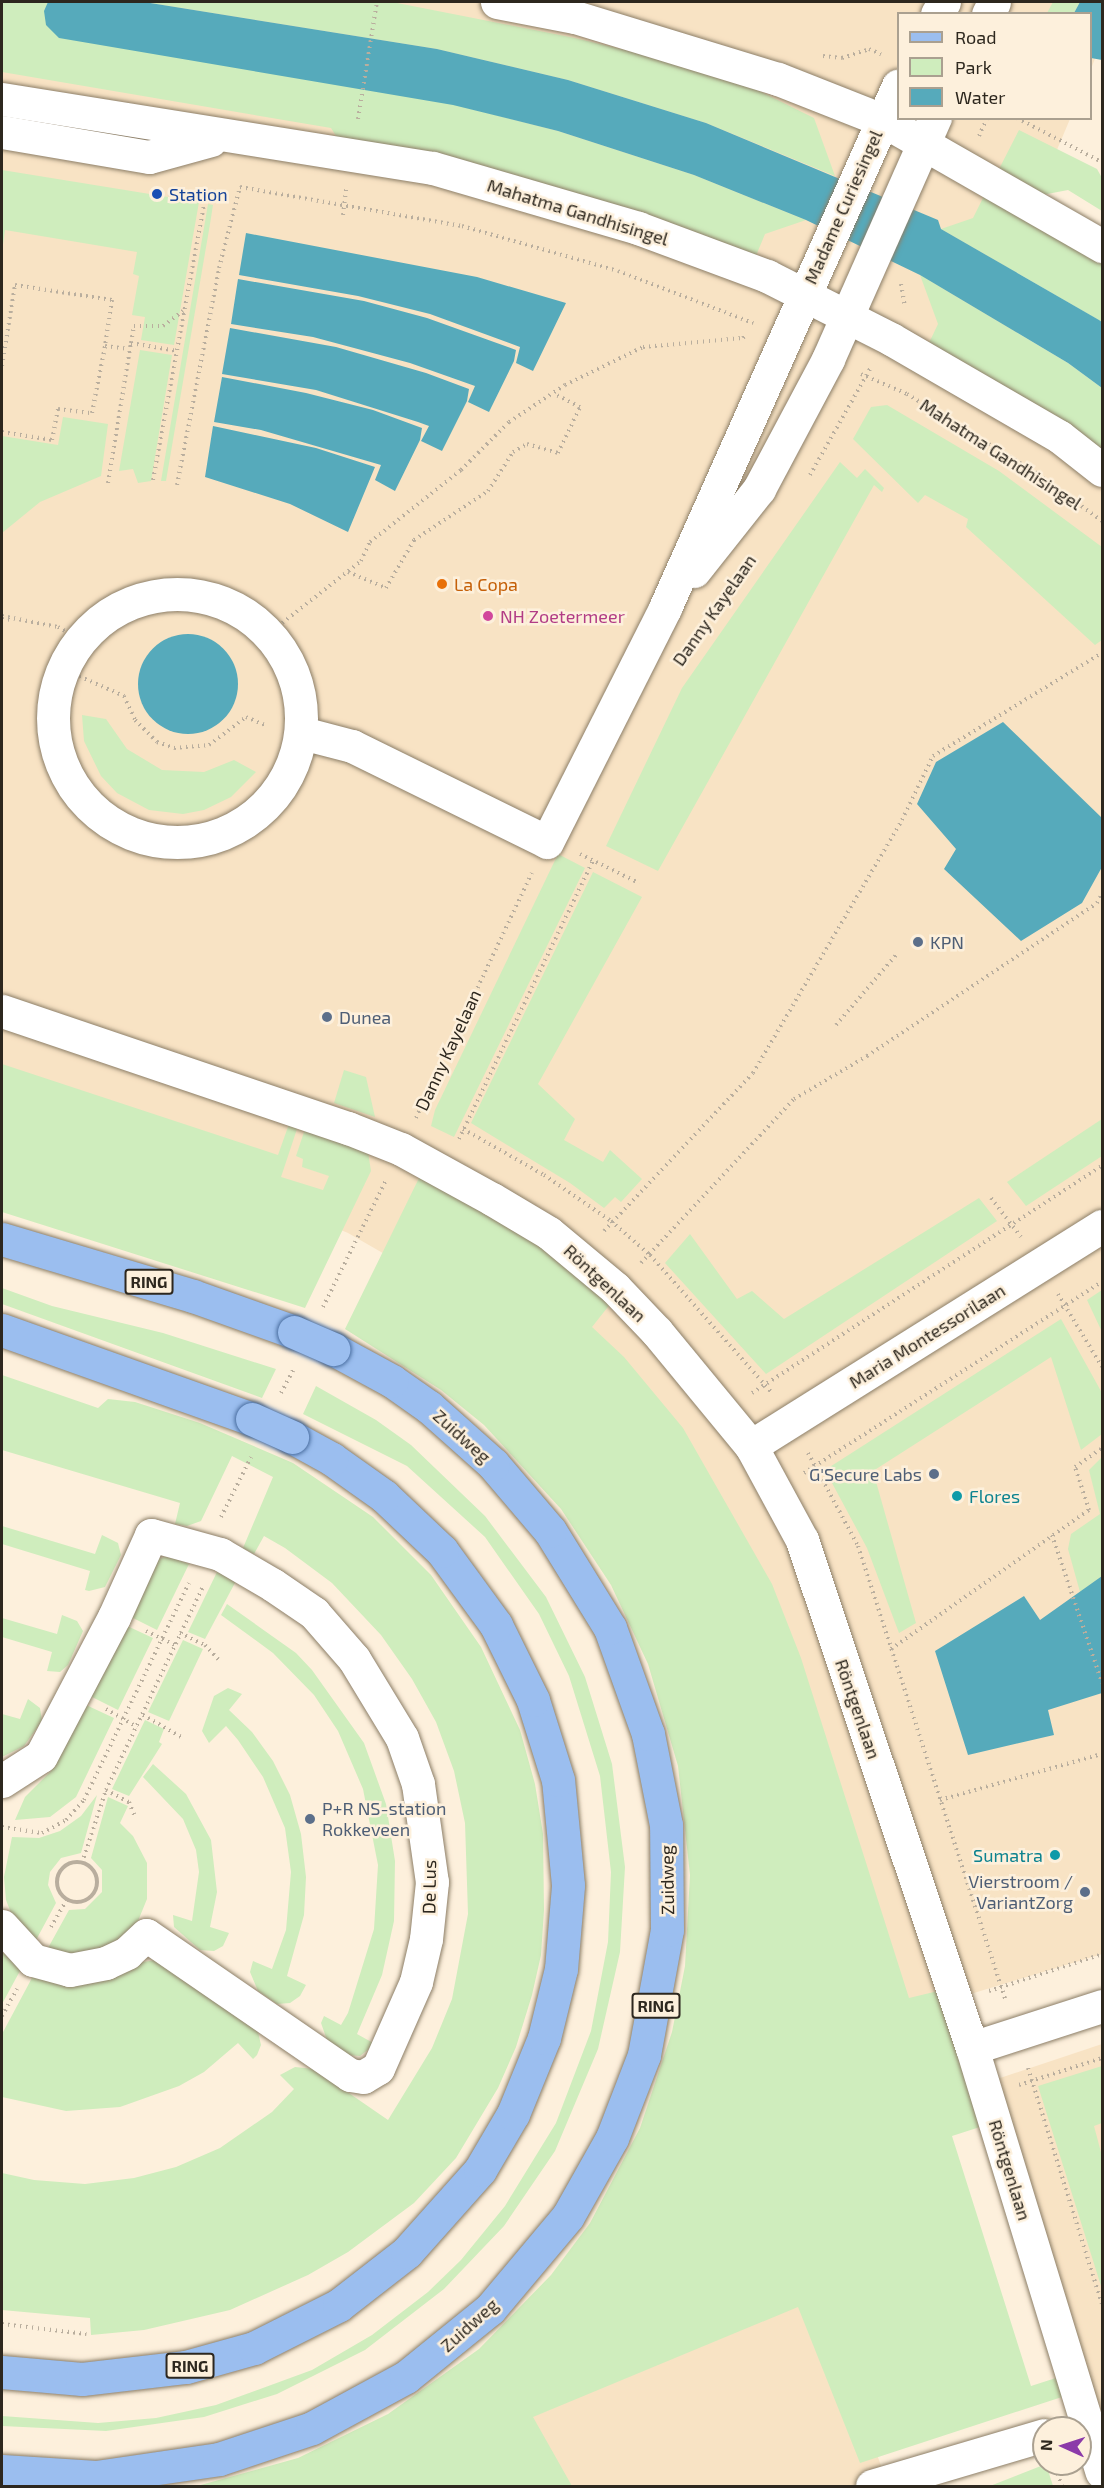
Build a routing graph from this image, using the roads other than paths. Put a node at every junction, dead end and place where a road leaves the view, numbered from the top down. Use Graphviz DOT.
graph roads {
  1 [pos="497,2"];
  2 [pos="897,88"];
  3 [pos="2,99"];
  4 [pos="882,120"];
  5 [pos="929,130"];
  6 [pos="2,132"];
  7 [pos="222,136"];
  8 [pos="1102,246"];
  9 [pos="803,294"];
  10 [pos="845,315"];
  11 [pos="1102,471"];
  12 [pos="665,608"];
  13 [pos="302,733"];
  14 [pos="2,1011"];
  15 [pos="1102,1226"];
  16 [pos="2,1239"];
  17 [pos="2,1330"];
  18 [pos="751,1446"];
  19 [pos="2,1783"];
  20 [pos="2,1926"];
  21 [pos="1102,2006"];
  22 [pos="972,2048"];
  23 [pos="2,2372"];
  24 [pos="1084,2416"];
  25 [pos="1032,2439"];
  26 [pos="1092,2441"];
  27 [pos="2,2471"];
  28 [pos="1102,2472"];
  29 [pos="872,2487"];
  1 -- 4 [label="street"];
  2 -- 4 [label="street, Madame Curiesingel"];
  3 -- 7 [label="street, Mahatma Gandhisingel"];
  4 -- 5 [label="street"];
  4 -- 9 [label="street, Madame Curiesingel"];
  5 -- 8 [label="street"];
  5 -- 10 [label="street"];
  6 -- 7 [label="street"];
  7 -- 9 [label="street, Mahatma Gandhisingel"];
  9 -- 10 [label="street, Mahatma Gandhisingel"];
  9 -- 12 [label="street, Danny Kayelaan"];
  10 -- 11 [label="street, Mahatma Gandhisingel"];
  10 -- 12 [label="street, Danny Kayelaan"];
  12 -- 13 [label="street, Danny Kayelaan"];
  13 -- 13 [label="street"];
  14 -- 18 [label="street, Röntgenlaan"];
  15 -- 18 [label="street, Maria Montessorilaan"];
  16 -- 27 [label="main road, Zuidweg / RING, bridge"];
  17 -- 23 [label="main road, RING, bridge"];
  18 -- 22 [label="street, Röntgenlaan"];
  19 -- 20 [label="street, De Lus"];
  21 -- 22 [label="street"];
  22 -- 24 [label="street, Röntgenlaan"];
  25 -- 29 [label="street"];
  26 -- 28 [label="street, Röntgenlaan"];
}
